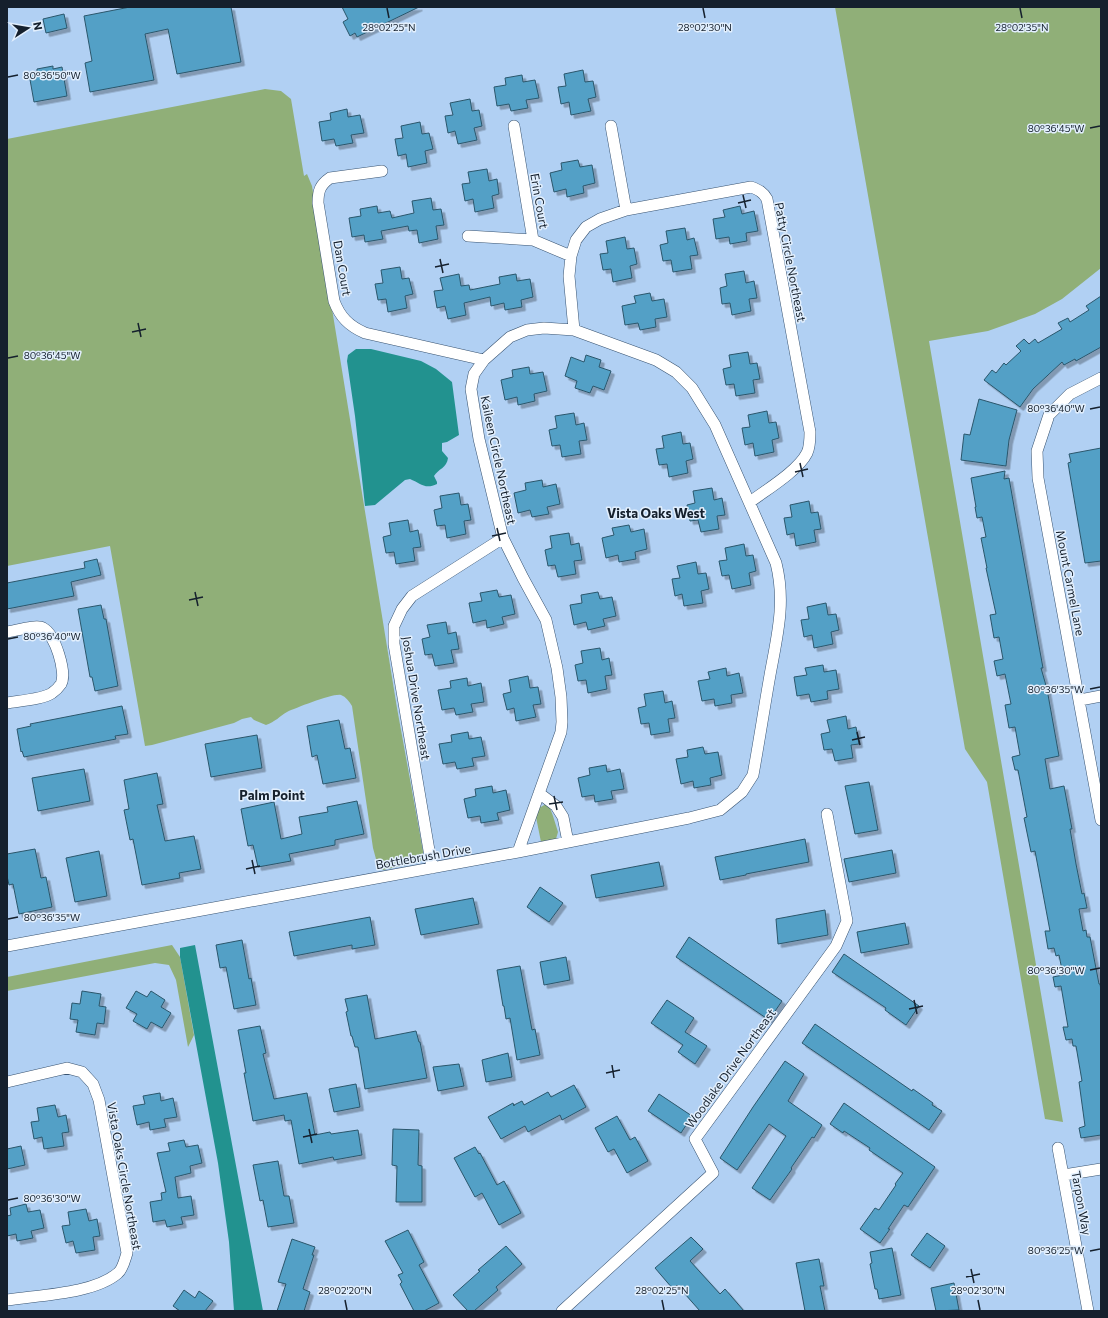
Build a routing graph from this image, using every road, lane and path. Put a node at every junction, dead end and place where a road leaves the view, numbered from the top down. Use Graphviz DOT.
graph roads {
  1 [pos="514,126"];
  2 [pos="611,126"];
  3 [pos="382,171"];
  4 [pos="626,210"];
  5 [pos="468,236"];
  6 [pos="533,240"];
  7 [pos="571,256"];
  8 [pos="574,330"];
  9 [pos="484,360"];
  10 [pos="1101,378"];
  11 [pos="750,502"];
  12 [pos="502,538"];
  13 [pos="7,632"];
  14 [pos="1101,696"];
  15 [pos="1080,700"];
  16 [pos="766,701"];
  17 [pos="7,703"];
  18 [pos="539,794"];
  19 [pos="827,814"];
  20 [pos="1101,820"];
  21 [pos="568,842"];
  22 [pos="518,852"];
  23 [pos="432,868"];
  24 [pos="7,946"];
  25 [pos="7,1082"];
  26 [pos="1058,1148"];
  27 [pos="1101,1169"];
  28 [pos="1064,1175"];
  29 [pos="7,1300"];
  30 [pos="562,1311"];
  31 [pos="1088,1311"];
  1 -- 6 [label="street, Erin Court"];
  2 -- 4 [label="street"];
  3 -- 9 [label="street, Dan Court"];
  4 -- 7 [label="street, Patty Circle Northeast"];
  4 -- 11 [label="street, Patty Circle Northeast"];
  5 -- 6 [label="street"];
  6 -- 7 [label="street, Erin Court"];
  7 -- 8 [label="street, Patty Circle Northeast"];
  8 -- 9 [label="street, Kaileen Circle Northeast"];
  8 -- 11 [label="street, Kaileen Circle Northeast"];
  9 -- 12 [label="street, Kaileen Circle Northeast"];
  10 -- 15 [label="street, Mount Carmel Lane"];
  11 -- 16 [label="street, Kaileen Circle Northeast"];
  12 -- 18 [label="street, Kaileen Circle Northeast"];
  12 -- 23 [label="street, Joshua Drive Northeast"];
  13 -- 17 [label="street"];
  14 -- 15 [label="street"];
  15 -- 20 [label="street, Mount Carmel Lane"];
  16 -- 21 [label="street, Bottlebrush Drive"];
  18 -- 21 [label="street"];
  18 -- 22 [label="street, Kaileen Circle Northeast"];
  19 -- 30 [label="street, Woodlake Drive Northeast"];
  21 -- 22 [label="street, Bottlebrush Drive"];
  22 -- 23 [label="street, Bottlebrush Drive"];
  23 -- 24 [label="street, Bottlebrush Drive"];
  25 -- 29 [label="street, Vista Oaks Circle Northeast"];
  26 -- 28 [label="street, Tarpon Way"];
  27 -- 28 [label="street"];
  28 -- 31 [label="street, Tarpon Way"];
}
